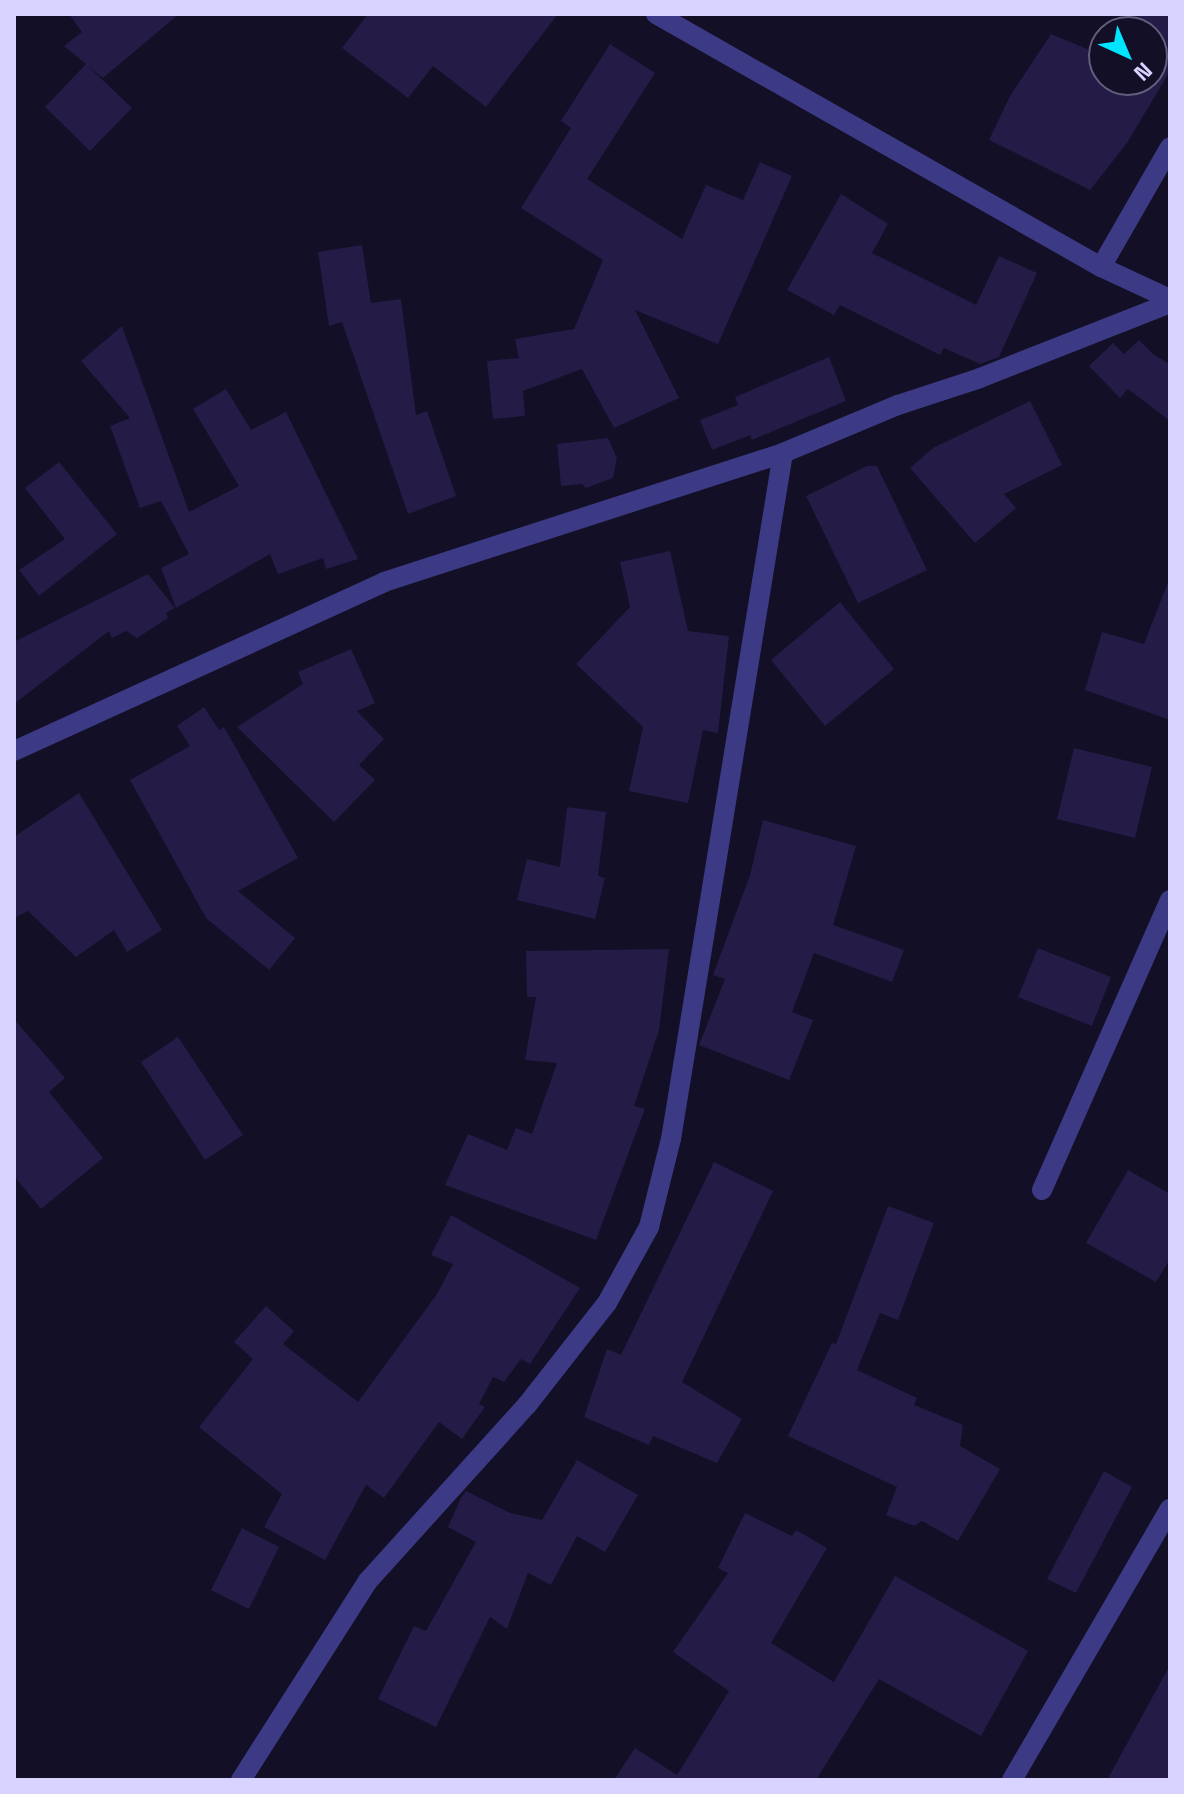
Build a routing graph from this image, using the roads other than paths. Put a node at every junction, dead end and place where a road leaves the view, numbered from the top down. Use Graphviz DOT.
graph roads {
  1 [pos="656,14"];
  2 [pos="1170,147"];
  3 [pos="1101,267"];
  4 [pos="1170,301"];
  5 [pos="783,453"];
  6 [pos="14,751"];
  7 [pos="1170,900"];
  8 [pos="1042,1190"];
  9 [pos="1170,1509"];
  10 [pos="241,1780"];
  11 [pos="1012,1780"];
  1 -- 3 [label="street"];
  2 -- 3 [label="street"];
  3 -- 4 [label="street"];
  4 -- 5 [label="street"];
  5 -- 6 [label="street"];
  5 -- 10 [label="street"];
  7 -- 8 [label="street"];
  9 -- 11 [label="street"];
}
